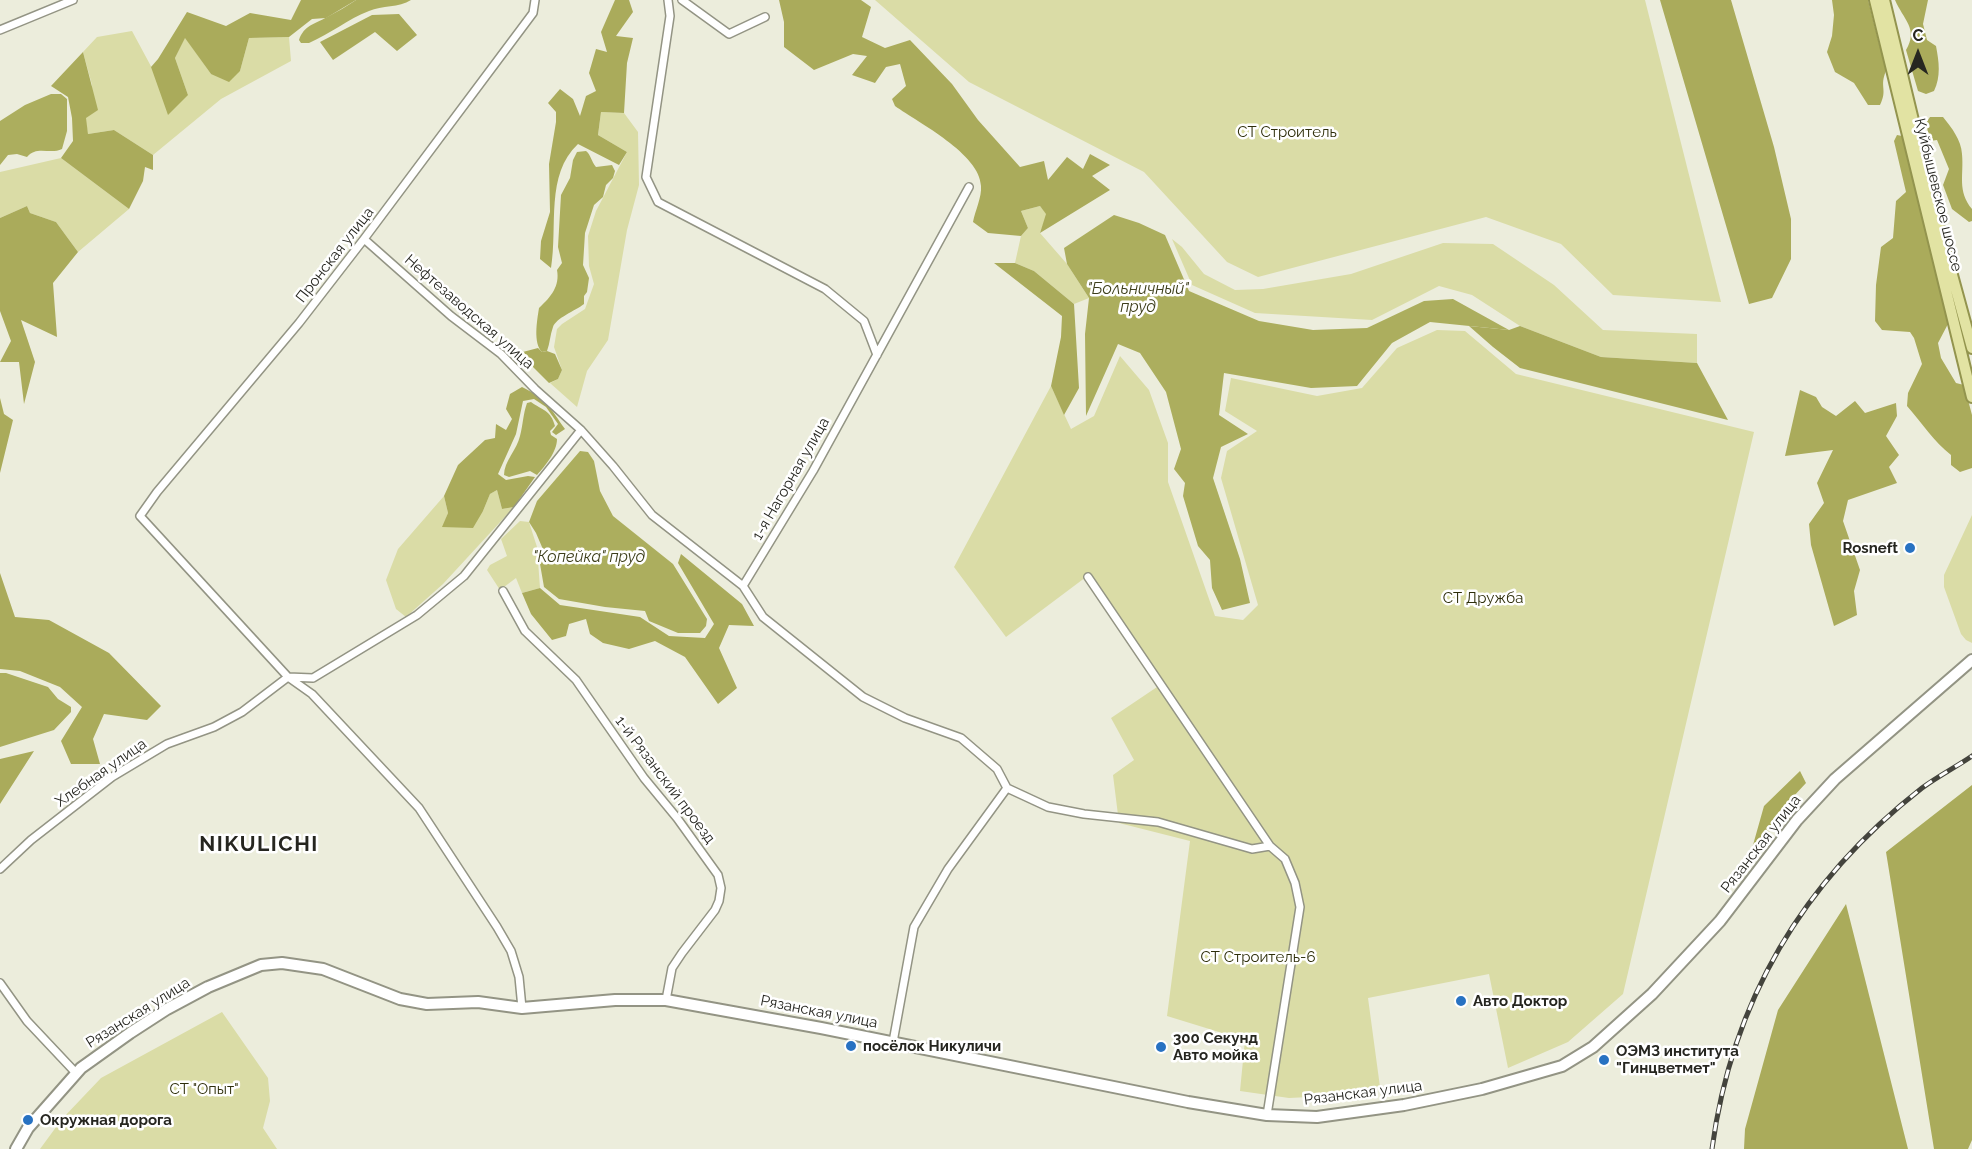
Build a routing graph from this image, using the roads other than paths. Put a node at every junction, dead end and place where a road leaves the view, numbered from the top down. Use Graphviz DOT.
graph roads {
  1 [pos="73,0"];
  2 [pos="535,0"];
  3 [pos="668,0"];
  4 [pos="682,0"];
  5 [pos="1875,0"];
  6 [pos="1884,0"];
  7 [pos="765,17"];
  8 [pos="0,30"];
  9 [pos="969,187"];
  10 [pos="364,239"];
  11 [pos="1972,348"];
  12 [pos="878,355"];
  13 [pos="1972,397"];
  14 [pos="581,430"];
  15 [pos="1088,577"];
  16 [pos="743,586"];
  17 [pos="503,591"];
  18 [pos="1972,660"];
  19 [pos="288,677"];
  20 [pos="1007,788"];
  21 [pos="1270,846"];
  22 [pos="0,869"];
  23 [pos="0,984"];
  24 [pos="666,1000"];
  25 [pos="522,1008"];
  26 [pos="893,1042"];
  27 [pos="76,1073"];
  28 [pos="1267,1115"];
  29 [pos="16,1149"];
  1 -- 8 [label="street"];
  2 -- 10 [label="street, Пронская улица"];
  3 -- 12 [label="street"];
  4 -- 7 [label="street"];
  5 -- 13 [label="main road, Куйбышевское шоссе"];
  6 -- 11 [label="main road, Куйбышевское шоссе"];
  9 -- 12 [label="street, 1-я Нагорная улица"];
  10 -- 14 [label="street, Нефтезаводская улица"];
  10 -- 19 [label="street, Пронская улица"];
  12 -- 16 [label="street, 1-я Нагорная улица"];
  14 -- 16 [label="street"];
  14 -- 19 [label="street"];
  15 -- 21 [label="street"];
  16 -- 20 [label="street"];
  17 -- 24 [label="street, 1-й Рязанский проезд"];
  18 -- 28 [label="street, Рязанская улица"];
  19 -- 22 [label="street, Хлебная улица"];
  19 -- 25 [label="street"];
  20 -- 21 [label="street"];
  20 -- 26 [label="street"];
  21 -- 28 [label="street"];
  23 -- 27 [label="street"];
  24 -- 25 [label="street, Рязанская улица"];
  24 -- 26 [label="street, Рязанская улица"];
  25 -- 27 [label="street, Рязанская улица"];
  26 -- 28 [label="street, Рязанская улица"];
  27 -- 29 [label="street, Рязанская улица"];
}
